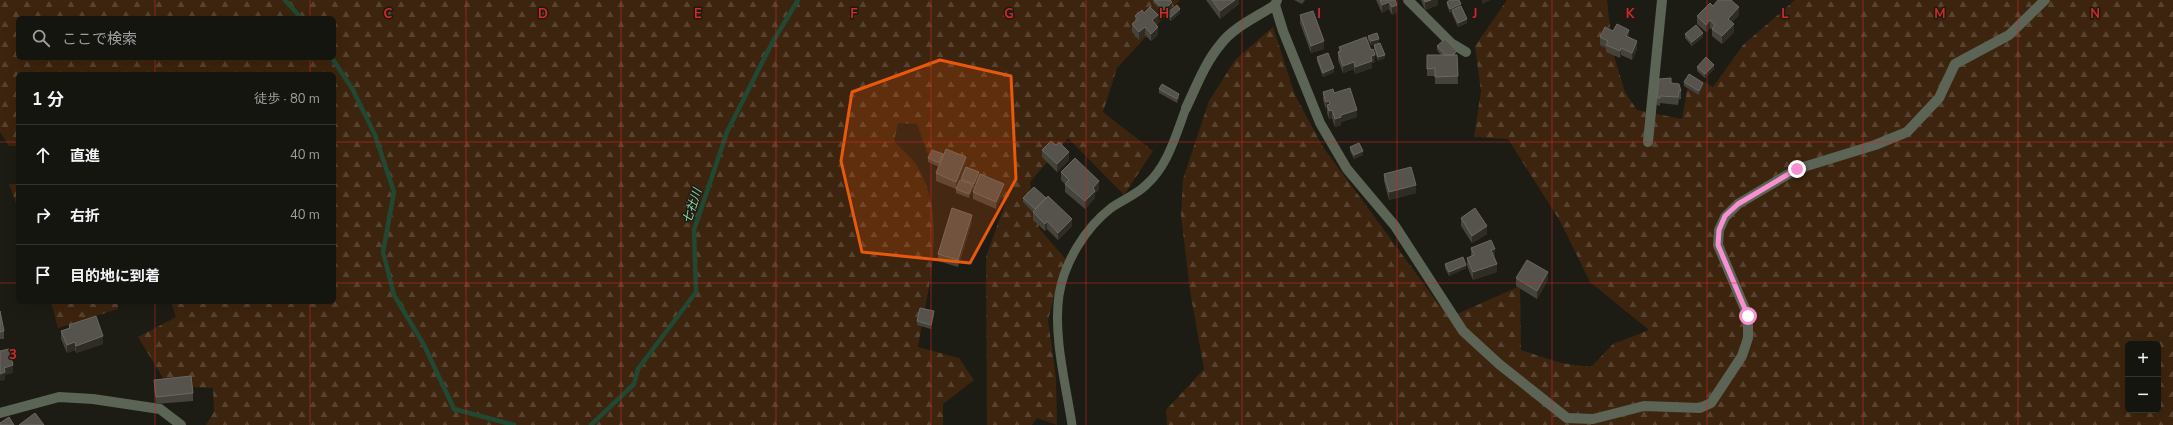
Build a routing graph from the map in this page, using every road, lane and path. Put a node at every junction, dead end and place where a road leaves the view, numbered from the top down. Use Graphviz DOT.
graph roads {
  1 [pos="1408,0"];
  2 [pos="1662,0"];
  3 [pos="2045,0"];
  4 [pos="1276,2"];
  5 [pos="1466,52"];
  6 [pos="1186,108"];
  7 [pos="1648,142"];
  8 [pos="0,413"];
  9 [pos="181,425"];
  10 [pos="1072,425"];
  1 -- 5 [label="street"];
  2 -- 7 [label="street"];
  3 -- 4 [label="street"];
  4 -- 6 [label="street"];
  6 -- 10 [label="lane"];
  8 -- 9 [label="street"];
}
